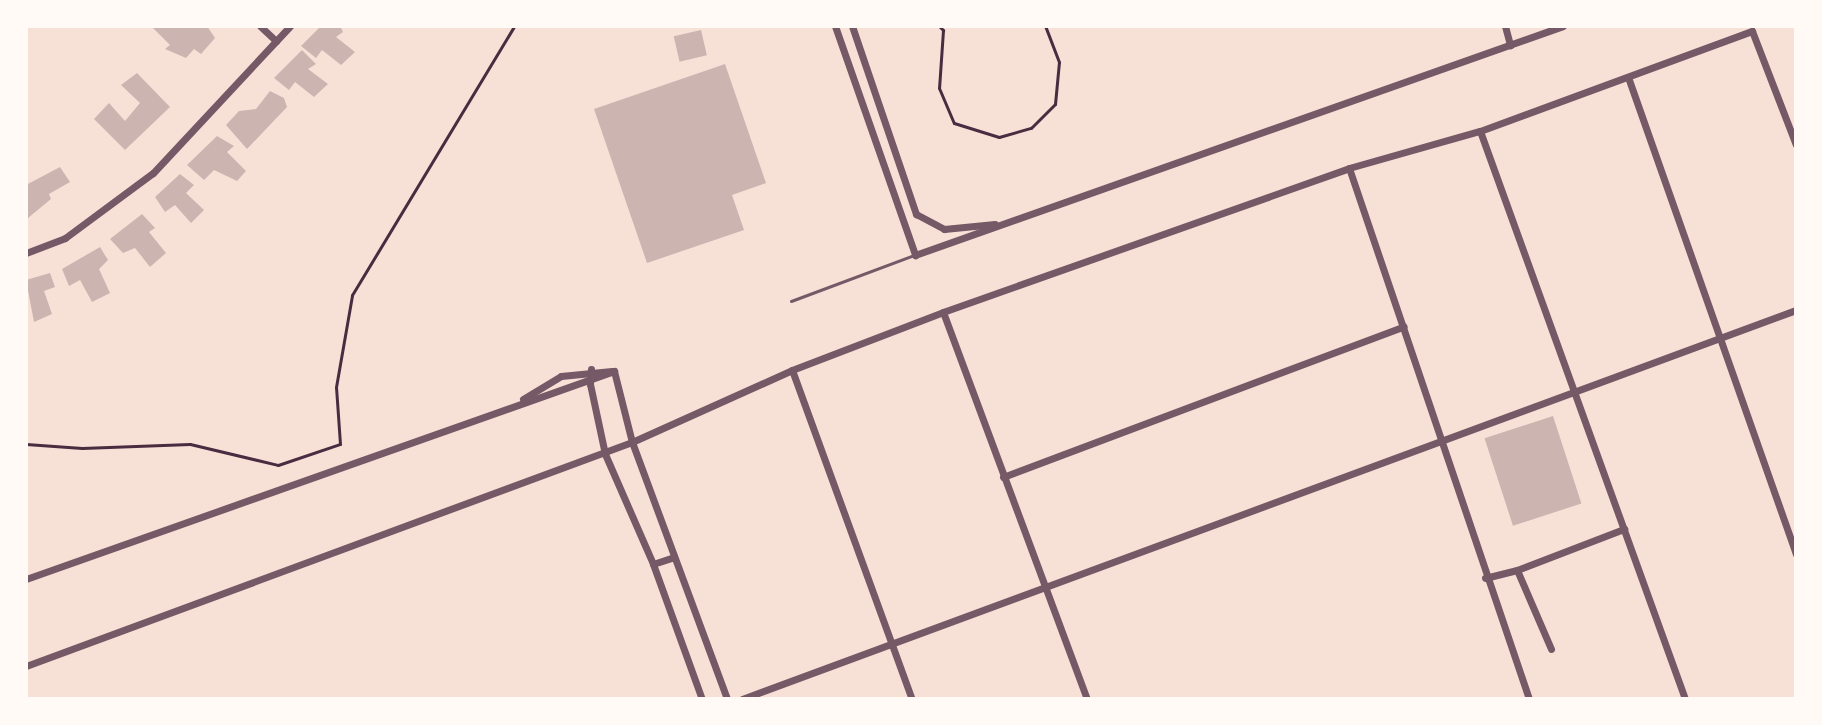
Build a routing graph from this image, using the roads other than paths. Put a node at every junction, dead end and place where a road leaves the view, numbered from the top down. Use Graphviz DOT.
graph roads {
  1 [pos="260,26"];
  2 [pos="290,26"];
  3 [pos="835,26"];
  4 [pos="852,26"];
  5 [pos="1505,26"];
  6 [pos="1563,26"];
  7 [pos="276,41"];
  8 [pos="1510,45"];
  9 [pos="1628,77"];
  10 [pos="1480,131"];
  11 [pos="1796,145"];
  12 [pos="1349,168"];
  13 [pos="1007,223"];
  14 [pos="26,253"];
  15 [pos="915,255"];
  16 [pos="791,301"];
  17 [pos="1796,310"];
  18 [pos="943,312"];
  19 [pos="1404,326"];
  20 [pos="1720,338"];
  21 [pos="591,369"];
  22 [pos="792,370"];
  23 [pos="614,371"];
  24 [pos="590,383"];
  25 [pos="1574,393"];
  26 [pos="517,402"];
  27 [pos="1438,438"];
  28 [pos="632,442"];
  29 [pos="605,451"];
  30 [pos="1003,477"];
  31 [pos="1624,529"];
  32 [pos="1796,554"];
  33 [pos="674,557"];
  34 [pos="653,564"];
  35 [pos="1517,570"];
  36 [pos="1485,578"];
  37 [pos="26,579"];
  38 [pos="1043,591"];
  39 [pos="891,644"];
  40 [pos="1551,649"];
  41 [pos="26,666"];
  42 [pos="702,699"];
  43 [pos="727,699"];
  44 [pos="742,699"];
  45 [pos="912,699"];
  46 [pos="1087,699"];
  47 [pos="1529,699"];
  48 [pos="1685,699"];
  1 -- 7 [label="street"];
  2 -- 7 [label="street"];
  3 -- 15 [label="street"];
  4 -- 13 [label="street"];
  5 -- 8 [label="street"];
  6 -- 8 [label="street"];
  7 -- 14 [label="street"];
  8 -- 13 [label="street"];
  9 -- 10 [label="street"];
  9 -- 11 [label="street"];
  9 -- 20 [label="street"];
  10 -- 12 [label="street"];
  10 -- 25 [label="street"];
  12 -- 18 [label="street"];
  12 -- 19 [label="street"];
  13 -- 15 [label="street"];
  15 -- 16 [label="lane"];
  17 -- 20 [label="street"];
  18 -- 22 [label="street"];
  18 -- 30 [label="street"];
  19 -- 27 [label="street"];
  19 -- 30 [label="street"];
  20 -- 25 [label="street"];
  20 -- 32 [label="street"];
  21 -- 23 [label="street"];
  21 -- 24 [label="street"];
  21 -- 26 [label="street"];
  22 -- 28 [label="street"];
  22 -- 39 [label="street"];
  23 -- 24 [label="street"];
  23 -- 28 [label="street"];
  24 -- 26 [label="street"];
  24 -- 29 [label="street"];
  25 -- 27 [label="street"];
  25 -- 31 [label="street"];
  26 -- 37 [label="street"];
  27 -- 36 [label="street"];
  27 -- 38 [label="street"];
  28 -- 29 [label="street"];
  28 -- 33 [label="street"];
  29 -- 34 [label="street"];
  29 -- 41 [label="street"];
  30 -- 38 [label="street"];
  31 -- 35 [label="street"];
  31 -- 48 [label="street"];
  33 -- 34 [label="street"];
  33 -- 43 [label="street"];
  34 -- 42 [label="street"];
  35 -- 36 [label="street"];
  35 -- 40 [label="street"];
  36 -- 47 [label="street"];
  38 -- 39 [label="street"];
  38 -- 46 [label="street"];
  39 -- 44 [label="street"];
  39 -- 45 [label="street"];
}
